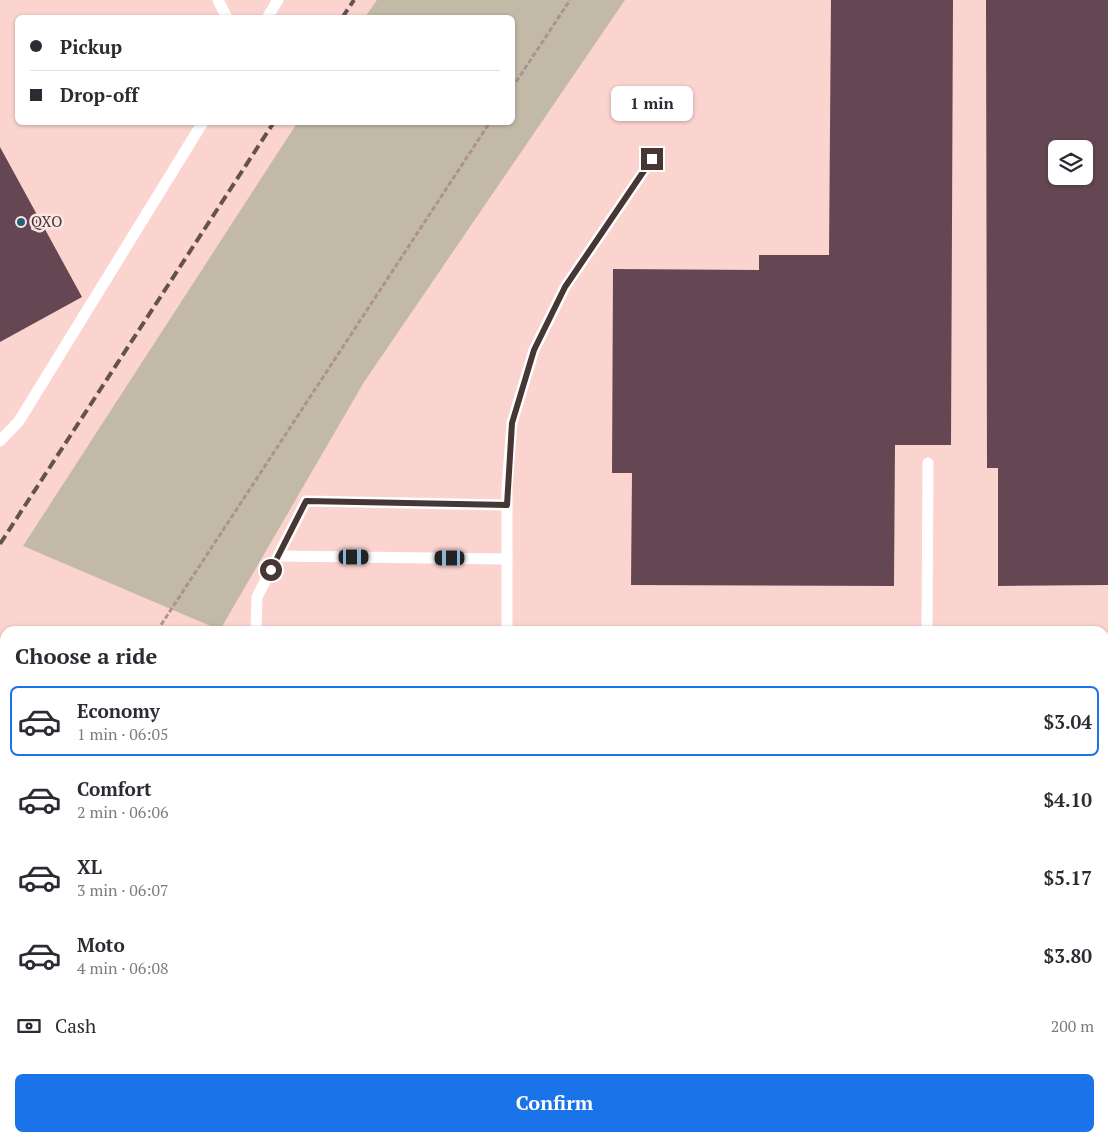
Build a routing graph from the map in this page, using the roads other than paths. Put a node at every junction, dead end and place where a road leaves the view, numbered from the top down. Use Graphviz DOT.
graph roads {
  1 [pos="218,0"];
  2 [pos="278,0"];
  3 [pos="225,15"];
  4 [pos="270,15"];
  5 [pos="201,125"];
  6 [pos="652,159"];
  7 [pos="0,440"];
  8 [pos="928,463"];
  9 [pos="507,505"];
  10 [pos="278,556"];
  11 [pos="507,558"];
  12 [pos="256,626"];
  13 [pos="507,626"];
  14 [pos="927,626"];
  1 -- 3 [label="lane"];
  2 -- 4 [label="lane"];
  5 -- 7 [label="lane"];
  6 -- 9 [label="lane"];
  8 -- 14 [label="lane"];
  9 -- 10 [label="lane"];
  9 -- 11 [label="lane"];
  10 -- 11 [label="lane"];
  10 -- 12 [label="lane"];
  11 -- 13 [label="lane"];
}
